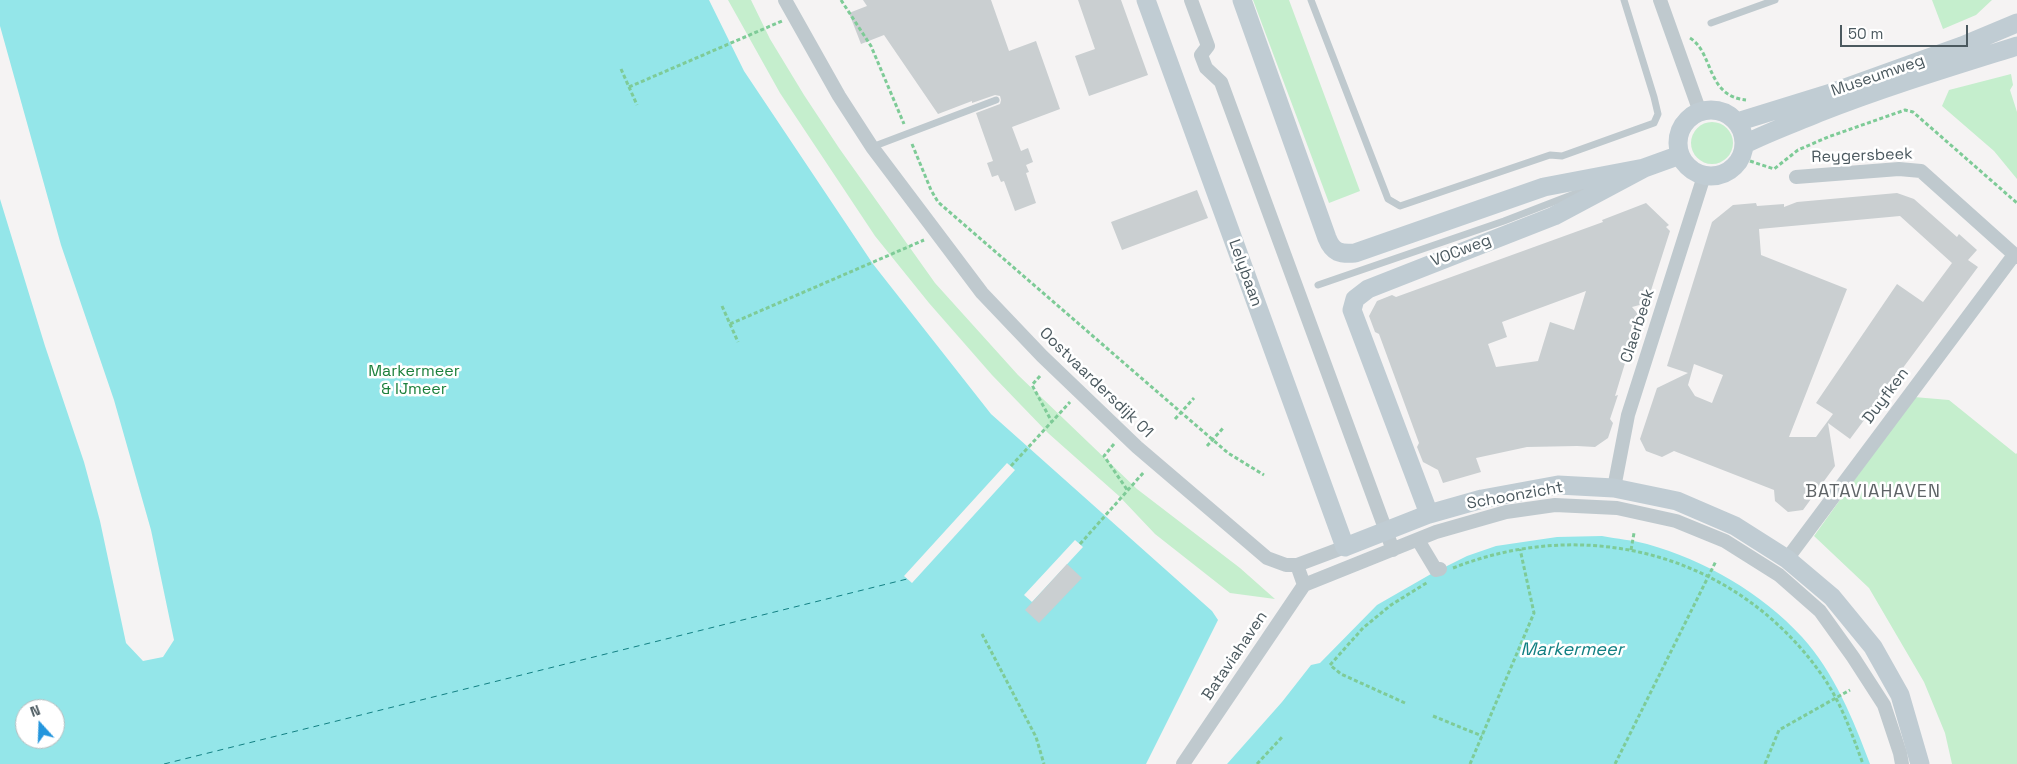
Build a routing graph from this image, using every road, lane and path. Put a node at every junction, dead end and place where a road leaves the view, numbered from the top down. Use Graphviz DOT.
graph roads {
  1 [pos="785,0"];
  2 [pos="841,0"];
  3 [pos="1146,0"];
  4 [pos="1191,0"];
  5 [pos="1242,0"];
  6 [pos="1311,0"];
  7 [pos="1624,0"];
  8 [pos="1660,0"];
  9 [pos="1775,0"];
  10 [pos="793,16"];
  11 [pos="1668,23"];
  12 [pos="1712,23"];
  13 [pos="2017,23"];
  14 [pos="2017,46"];
  15 [pos="621,69"];
  16 [pos="629,87"];
  17 [pos="996,100"];
  18 [pos="1748,100"];
  19 [pos="636,104"];
  20 [pos="1700,112"];
  21 [pos="1737,122"];
  22 [pos="1851,122"];
  23 [pos="1853,128"];
  24 [pos="908,134"];
  25 [pos="872,147"];
  26 [pos="1743,151"];
  27 [pos="1680,155"];
  28 [pos="1704,176"];
  29 [pos="1796,177"];
  30 [pos="1565,196"];
  31 [pos="2017,203"];
  32 [pos="911,247"];
  33 [pos="2016,256"];
  34 [pos="1318,285"];
  35 [pos="722,306"];
  36 [pos="730,324"];
  37 [pos="738,342"];
  38 [pos="1050,364"];
  39 [pos="1194,398"];
  40 [pos="1061,412"];
  41 [pos="1181,412"];
  42 [pos="1175,419"];
  43 [pos="1052,422"];
  44 [pos="1224,427"];
  45 [pos="1123,434"];
  46 [pos="1213,440"];
  47 [pos="1207,446"];
  48 [pos="1011,466"];
  49 [pos="1264,475"];
  50 [pos="1136,481"];
  51 [pos="1614,488"];
  52 [pos="1128,491"];
  53 [pos="1429,514"];
  54 [pos="1385,531"];
  55 [pos="1634,533"];
  56 [pos="1418,540"];
  57 [pos="1080,544"];
  58 [pos="1344,547"];
  59 [pos="1520,549"];
  60 [pos="1393,550"];
  61 [pos="1632,550"];
  62 [pos="1787,559"];
  63 [pos="1716,561"];
  64 [pos="1297,565"];
  65 [pos="1433,575"];
  66 [pos="1709,576"];
  67 [pos="1304,584"];
  68 [pos="982,634"];
  69 [pos="1850,690"];
  70 [pos="1836,699"];
  71 [pos="1405,703"];
  72 [pos="1433,716"];
  73 [pos="1282,736"];
  74 [pos="1482,736"];
  75 [pos="1044,764"];
  76 [pos="1184,764"];
  77 [pos="1257,764"];
  78 [pos="1470,764"];
  79 [pos="1615,764"];
  80 [pos="1765,764"];
  81 [pos="1863,764"];
  82 [pos="1902,764"];
  83 [pos="1920,764"];
  1 -- 10 [label="street, Oostvaardersdijk 01"];
  2 -- 24 [label="path"];
  3 -- 58 [label="street, Lelybaan"];
  4 -- 54 [label="street"];
  5 -- 30 [label="street, VOCweg"];
  6 -- 7 [label="lane"];
  8 -- 11 [label="street"];
  9 -- 12 [label="lane"];
  10 -- 16 [label="path"];
  10 -- 25 [label="street, Oostvaardersdijk 01"];
  11 -- 18 [label="path"];
  11 -- 20 [label="street"];
  13 -- 21 [label="street, Museumweg"];
  14 -- 26 [label="street, Museumweg"];
  15 -- 16 [label="path"];
  16 -- 19 [label="path"];
  17 -- 24 [label="lane"];
  20 -- 21 [label="street"];
  20 -- 27 [label="street"];
  21 -- 26 [label="street"];
  22 -- 23 [label="path"];
  23 -- 26 [label="path"];
  23 -- 31 [label="path"];
  24 -- 25 [label="lane"];
  24 -- 41 [label="path"];
  25 -- 38 [label="street, Oostvaardersdijk 01"];
  26 -- 28 [label="street"];
  27 -- 28 [label="street"];
  27 -- 30 [label="street, VOCweg"];
  28 -- 51 [label="street, Claerbeek"];
  29 -- 33 [label="street, Reygersbeek"];
  30 -- 34 [label="lane"];
  30 -- 53 [label="street, VOCweg"];
  32 -- 36 [label="path"];
  33 -- 62 [label="street, Duyfken"];
  35 -- 36 [label="path"];
  36 -- 37 [label="path"];
  38 -- 43 [label="path"];
  38 -- 45 [label="street, Oostvaardersdijk 01"];
  39 -- 41 [label="path"];
  40 -- 43 [label="path"];
  41 -- 42 [label="path"];
  41 -- 46 [label="path"];
  43 -- 48 [label="path"];
  44 -- 46 [label="path"];
  45 -- 52 [label="path"];
  45 -- 64 [label="street, Oostvaardersdijk 01"];
  46 -- 47 [label="path"];
  46 -- 49 [label="path"];
  50 -- 52 [label="path"];
  51 -- 53 [label="street, Schoonzicht"];
  51 -- 62 [label="street, Schoonzicht"];
  52 -- 57 [label="path"];
  53 -- 54 [label="street, Schoonzicht"];
  54 -- 58 [label="street, Schoonzicht"];
  54 -- 60 [label="street"];
  55 -- 61 [label="path"];
  56 -- 60 [label="street"];
  56 -- 65 [label="street"];
  56 -- 82 [label="street"];
  58 -- 64 [label="street"];
  59 -- 61 [label="path"];
  59 -- 65 [label="path"];
  59 -- 74 [label="path"];
  60 -- 67 [label="street"];
  61 -- 66 [label="path"];
  62 -- 83 [label="street, Schoonzicht"];
  63 -- 66 [label="path"];
  64 -- 67 [label="street"];
  65 -- 71 [label="path"];
  66 -- 70 [label="path"];
  66 -- 79 [label="path"];
  67 -- 76 [label="street, Bataviahaven"];
  68 -- 75 [label="path"];
  69 -- 70 [label="path"];
  70 -- 80 [label="path"];
  70 -- 81 [label="path"];
  72 -- 74 [label="path"];
  73 -- 77 [label="path"];
  74 -- 78 [label="path"];
}
